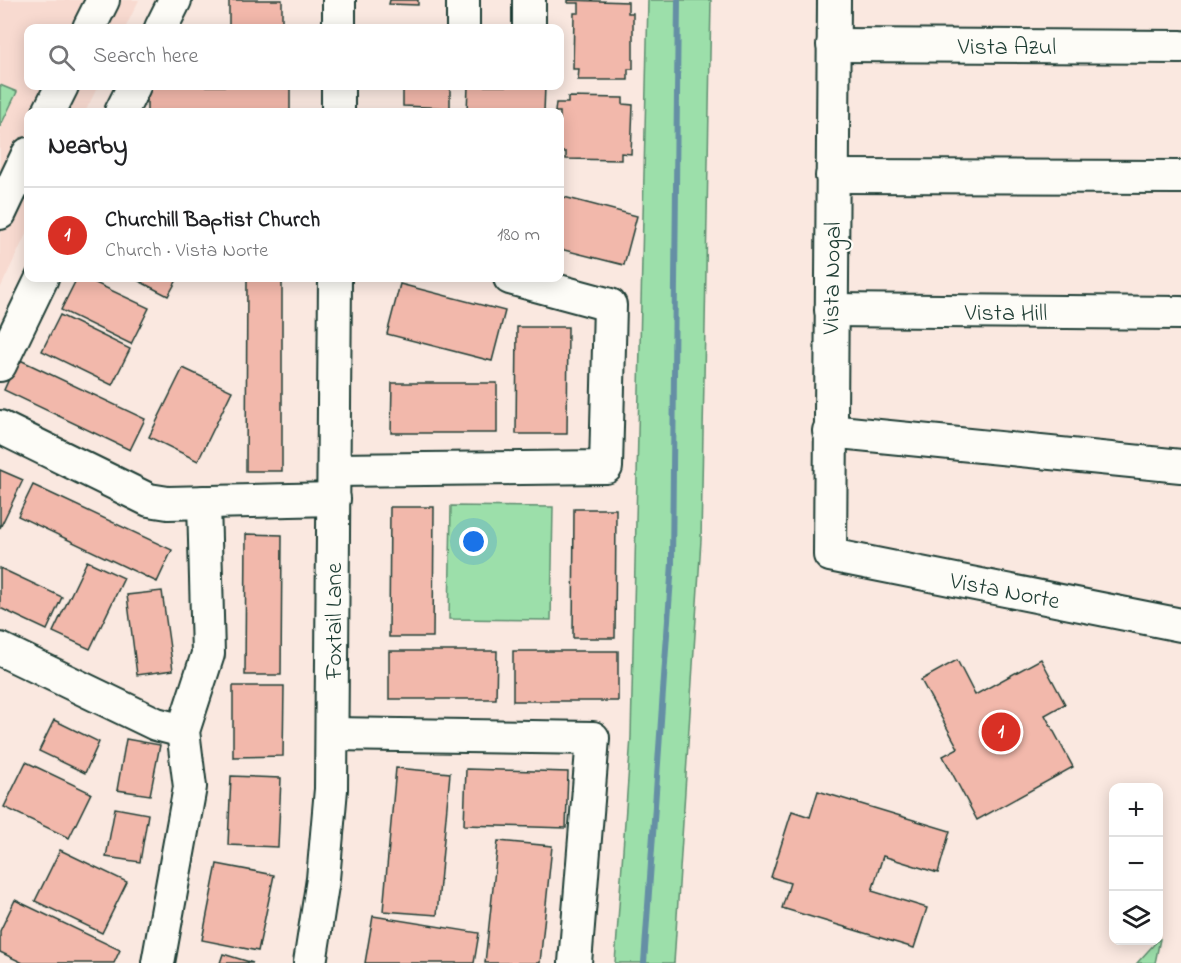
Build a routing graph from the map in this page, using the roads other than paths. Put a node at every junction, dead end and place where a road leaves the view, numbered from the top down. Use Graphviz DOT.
graph roads {
  1 [pos="103,0"];
  2 [pos="175,0"];
  3 [pos="339,0"];
  4 [pos="463,0"];
  5 [pos="529,0"];
  6 [pos="834,0"];
  7 [pos="91,24"];
  8 [pos="163,24"];
  9 [pos="339,24"];
  10 [pos="464,24"];
  11 [pos="529,24"];
  12 [pos="833,45"];
  13 [pos="1181,47"];
  14 [pos="60,90"];
  15 [pos="132,90"];
  16 [pos="338,90"];
  17 [pos="51,108"];
  18 [pos="123,108"];
  19 [pos="338,108"];
  20 [pos="24,162"];
  21 [pos="832,176"];
  22 [pos="1181,177"];
  23 [pos="0,213"];
  24 [pos="40,282"];
  25 [pos="335,282"];
  26 [pos="525,282"];
  27 [pos="831,310"];
  28 [pos="1181,313"];
  29 [pos="0,365"];
  30 [pos="0,427"];
  31 [pos="829,431"];
  32 [pos="1181,466"];
  33 [pos="334,484"];
  34 [pos="204,502"];
  35 [pos="830,555"];
  36 [pos="1181,625"];
  37 [pos="0,649"];
  38 [pos="183,731"];
  39 [pos="332,734"];
  40 [pos="158,963"];
  41 [pos="310,963"];
  42 [pos="575,963"];
  1 -- 7 [label="street"];
  2 -- 8 [label="street"];
  3 -- 9 [label="street"];
  4 -- 10 [label="street"];
  5 -- 11 [label="street"];
  6 -- 12 [label="street, Vista Nogal"];
  12 -- 13 [label="street, Vista Azul"];
  12 -- 21 [label="street, Vista Nogal"];
  14 -- 17 [label="street"];
  15 -- 18 [label="street"];
  16 -- 19 [label="street"];
  20 -- 23 [label="street"];
  21 -- 22 [label="street"];
  21 -- 27 [label="street, Vista Nogal"];
  24 -- 29 [label="street"];
  25 -- 33 [label="street, Foxtail Lane"];
  26 -- 33 [label="street"];
  27 -- 28 [label="street, Vista Hill"];
  27 -- 31 [label="street, Vista Nogal"];
  30 -- 34 [label="street"];
  31 -- 32 [label="street"];
  31 -- 35 [label="street, Vista Nogal"];
  33 -- 34 [label="street"];
  33 -- 39 [label="street, Foxtail Lane"];
  34 -- 38 [label="street"];
  35 -- 36 [label="street, Vista Norte"];
  37 -- 38 [label="street"];
  38 -- 40 [label="street"];
  39 -- 41 [label="street, Foxtail Lane"];
  39 -- 42 [label="street"];
}
